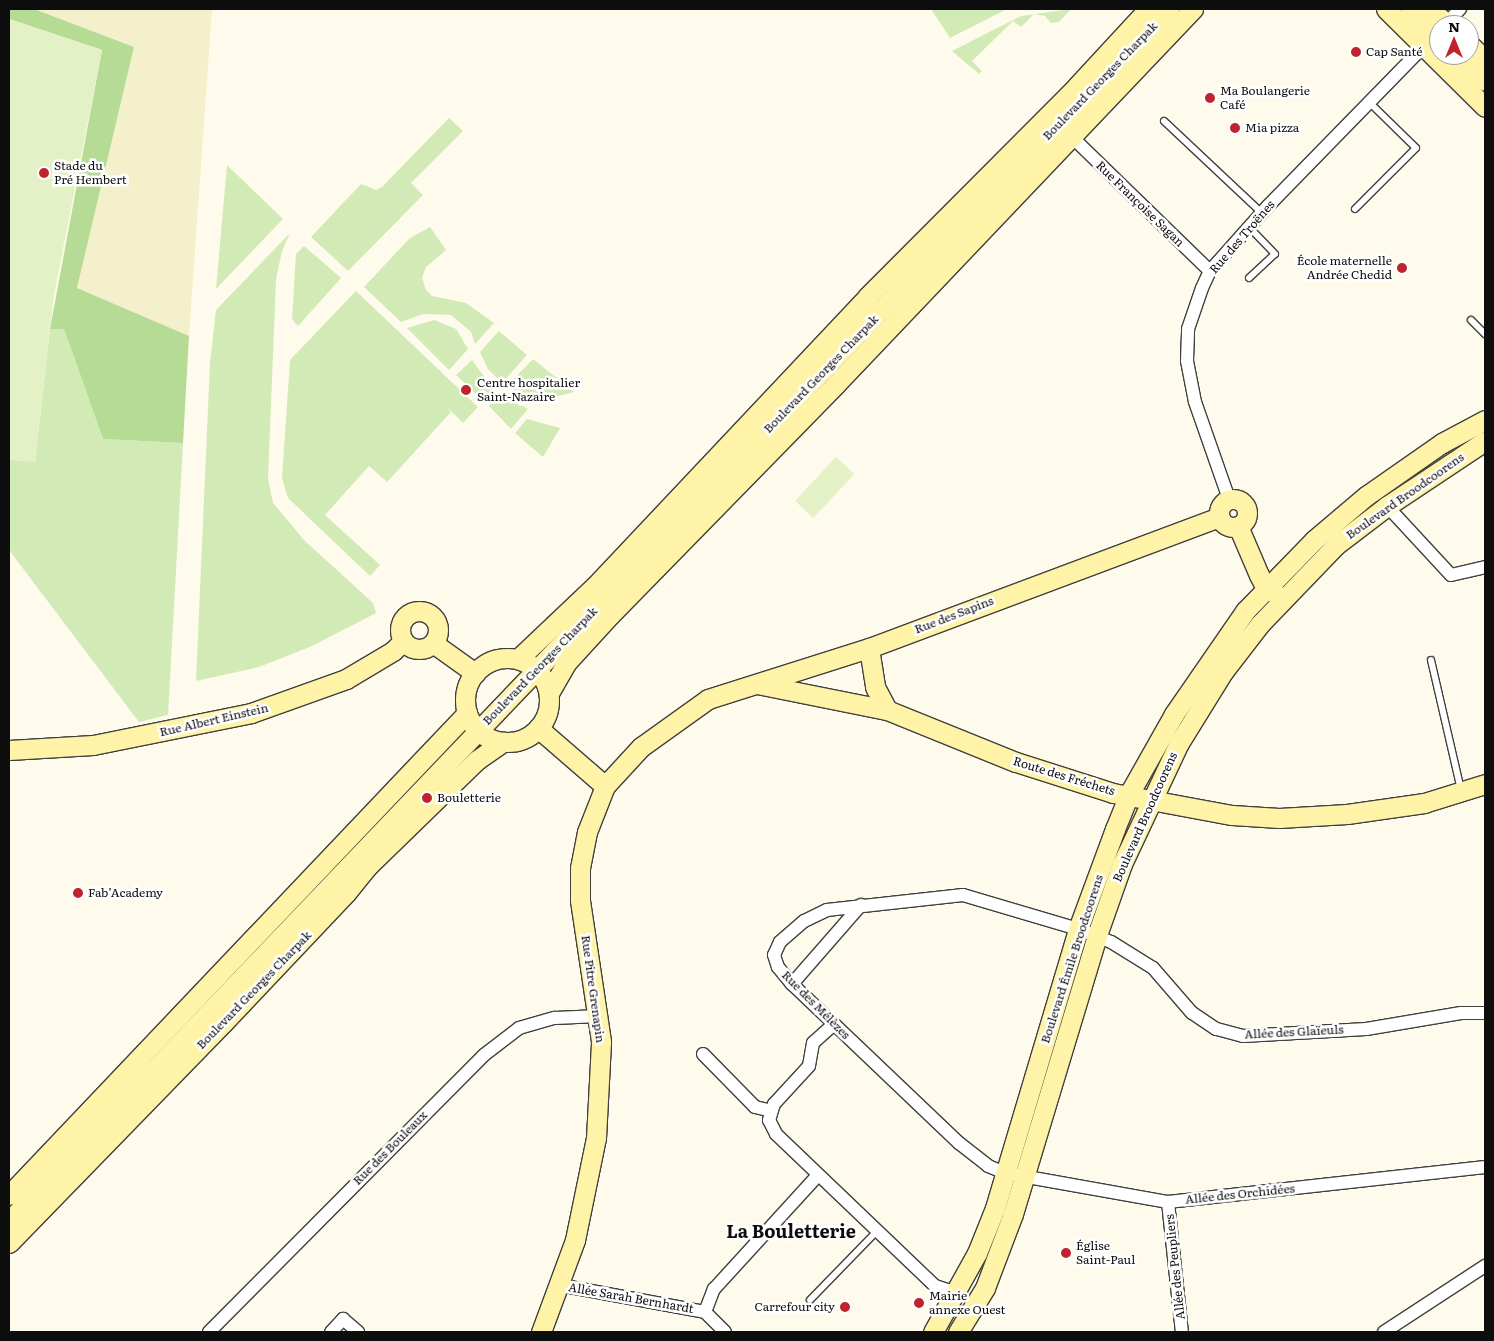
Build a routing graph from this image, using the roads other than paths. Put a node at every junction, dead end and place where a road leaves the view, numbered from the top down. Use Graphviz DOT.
graph roads {
  1 [pos="1148,9"];
  2 [pos="1169,9"];
  3 [pos="1193,9"];
  4 [pos="1386,9"];
  5 [pos="1410,9"];
  6 [pos="1429,21"];
  7 [pos="1429,41"];
  8 [pos="1423,47"];
  9 [pos="1468,65"];
  10 [pos="1485,81"];
  11 [pos="1369,102"];
  12 [pos="1485,107"];
  13 [pos="1164,121"];
  14 [pos="1071,136"];
  15 [pos="1355,208"];
  16 [pos="1262,213"];
  17 [pos="1249,227"];
  18 [pos="1210,271"];
  19 [pos="1249,278"];
  20 [pos="1471,320"];
  21 [pos="1485,334"];
  22 [pos="1485,420"];
  23 [pos="1485,441"];
  24 [pos="1229,499"];
  25 [pos="1387,506"];
  26 [pos="1219,517"];
  27 [pos="1238,526"];
  28 [pos="1485,568"];
  29 [pos="1266,588"];
  30 [pos="1283,599"];
  31 [pos="403,641"];
  32 [pos="433,643"];
  33 [pos="869,648"];
  34 [pos="518,659"];
  35 [pos="1431,660"];
  36 [pos="537,670"];
  37 [pos="796,671"];
  38 [pos="474,673"];
  39 [pos="756,684"];
  40 [pos="549,693"];
  41 [pos="801,693"];
  42 [pos="690,710"];
  43 [pos="887,710"];
  44 [pos="466,713"];
  45 [pos="538,728"];
  46 [pos="474,734"];
  47 [pos="503,742"];
  48 [pos="9,750"];
  49 [pos="1485,784"];
  50 [pos="605,786"];
  51 [pos="1461,791"];
  52 [pos="1129,794"];
  53 [pos="1150,799"];
  54 [pos="861,905"];
  55 [pos="1078,929"];
  56 [pos="1097,935"];
  57 [pos="792,984"];
  58 [pos="1485,1014"];
  59 [pos="599,1016"];
  60 [pos="834,1024"];
  61 [pos="703,1054"];
  62 [pos="772,1112"];
  63 [pos="1036,1135"];
  64 [pos="1485,1167"];
  65 [pos="1001,1172"];
  66 [pos="818,1175"];
  67 [pos="1024,1178"];
  68 [pos="9,1195"];
  69 [pos="1168,1202"];
  70 [pos="9,1220"];
  71 [pos="877,1232"];
  72 [pos="9,1243"];
  73 [pos="1485,1266"];
  74 [pos="559,1285"];
  75 [pos="965,1299"];
  76 [pos="810,1300"];
  77 [pos="704,1312"];
  78 [pos="212,1331"];
  79 [pos="331,1332"];
  80 [pos="358,1332"];
  81 [pos="541,1332"];
  82 [pos="725,1332"];
  83 [pos="933,1332"];
  84 [pos="958,1332"];
  85 [pos="1182,1332"];
  86 [pos="1384,1332"];
  1 -- 34 [label="street, Boulevard Georges Charpak"];
  2 -- 36 [label="street, Boulevard Georges Charpak"];
  3 -- 14 [label="street, Boulevard Georges Charpak"];
  4 -- 8 [label="street"];
  5 -- 6 [label="street"];
  7 -- 8 [label="street, Rue des Troënes"];
  8 -- 11 [label="street, Rue des Troënes"];
  8 -- 12 [label="street"];
  9 -- 10 [label="street"];
  11 -- 15 [label="lane"];
  11 -- 16 [label="street, Rue des Troënes"];
  13 -- 16 [label="lane"];
  14 -- 18 [label="street, Rue Françoise Sagan"];
  14 -- 40 [label="street, Boulevard Georges Charpak"];
  16 -- 17 [label="street, Rue des Troënes"];
  17 -- 18 [label="street, Rue des Troënes"];
  17 -- 19 [label="lane"];
  18 -- 24 [label="street, Rue des Troënes"];
  20 -- 21 [label="lane"];
  22 -- 29 [label="street, Boulevard Émile Broodcoorens"];
  23 -- 25 [label="street, Boulevard Broodcoorens"];
  24 -- 26 [label="street"];
  24 -- 27 [label="street"];
  25 -- 28 [label="street"];
  25 -- 30 [label="street, Boulevard Broodcoorens"];
  26 -- 27 [label="street"];
  26 -- 33 [label="street, Rue des Sapins"];
  27 -- 29 [label="street"];
  29 -- 30 [label="street"];
  29 -- 52 [label="street, Boulevard Émile Broodcoorens"];
  30 -- 53 [label="street, Boulevard Broodcoorens"];
  31 -- 32 [label="street"];
  31 -- 32 [label="street"];
  31 -- 48 [label="street, Rue Albert Einstein"];
  32 -- 38 [label="street"];
  33 -- 37 [label="street, Rue des Sapins"];
  33 -- 43 [label="street"];
  34 -- 36 [label="street"];
  34 -- 38 [label="street"];
  35 -- 51 [label="lane"];
  36 -- 40 [label="street"];
  36 -- 46 [label="street, Boulevard Georges Charpak"];
  37 -- 39 [label="street, Rue des Sapins"];
  37 -- 41 [label="street"];
  38 -- 44 [label="street"];
  39 -- 41 [label="street, Route des Fréchets"];
  39 -- 42 [label="street, Rue des Sapins"];
  40 -- 45 [label="street"];
  41 -- 43 [label="street, Route des Fréchets"];
  42 -- 50 [label="street, Rue Pitre Grenapin"];
  43 -- 52 [label="street, Route des Fréchets"];
  44 -- 46 [label="street"];
  44 -- 68 [label="street, Boulevard Georges Charpak"];
  45 -- 47 [label="street"];
  45 -- 50 [label="street"];
  46 -- 47 [label="street"];
  46 -- 70 [label="street, Boulevard Georges Charpak"];
  47 -- 72 [label="street, Boulevard Georges Charpak"];
  49 -- 51 [label="street, Route des Fréchets"];
  50 -- 59 [label="street, Rue Pitre Grenapin"];
  51 -- 53 [label="street, Route des Fréchets"];
  52 -- 53 [label="street, Route des Fréchets"];
  52 -- 55 [label="street, Boulevard Émile Broodcoorens"];
  53 -- 56 [label="street, Boulevard Broodcoorens"];
  54 -- 55 [label="street, Rue des Mélèzes"];
  54 -- 57 [label="street"];
  54 -- 57 [label="street, Rue des Mélèzes"];
  55 -- 56 [label="street, Allée des Glaïeuls"];
  55 -- 65 [label="street, Boulevard Émile Broodcoorens"];
  56 -- 58 [label="street, Allée des Glaïeuls"];
  56 -- 63 [label="street, Boulevard Broodcoorens"];
  57 -- 60 [label="street, Rue des Mélèzes"];
  59 -- 74 [label="street, Rue Pitre Grenapin"];
  59 -- 78 [label="street, Rue des Bouleaux"];
  60 -- 62 [label="street"];
  60 -- 65 [label="street, Rue des Mélèzes"];
  61 -- 62 [label="street"];
  62 -- 66 [label="street"];
  63 -- 67 [label="street, Boulevard Émile Broodcoorens"];
  64 -- 69 [label="street, Allée des Orchidées"];
  65 -- 67 [label="street, Allée des Orchidées"];
  65 -- 75 [label="street, Boulevard Émile Broodcoorens"];
  66 -- 71 [label="street"];
  66 -- 77 [label="street"];
  67 -- 69 [label="street, Allée des Orchidées"];
  67 -- 75 [label="street, Boulevard Émile Broodcoorens"];
  69 -- 85 [label="street, Allée des Peupliers"];
  71 -- 75 [label="street"];
  71 -- 76 [label="lane"];
  73 -- 86 [label="street"];
  74 -- 77 [label="street, Allée Sarah Bernhardt"];
  74 -- 81 [label="street, Rue Pitre Grenapin"];
  75 -- 83 [label="street, Boulevard Émile Broodcoorens"];
  75 -- 84 [label="street, Boulevard Émile Broodcoorens"];
  77 -- 82 [label="street, Allée Sarah Bernhardt"];
  79 -- 80 [label="street"];
}
